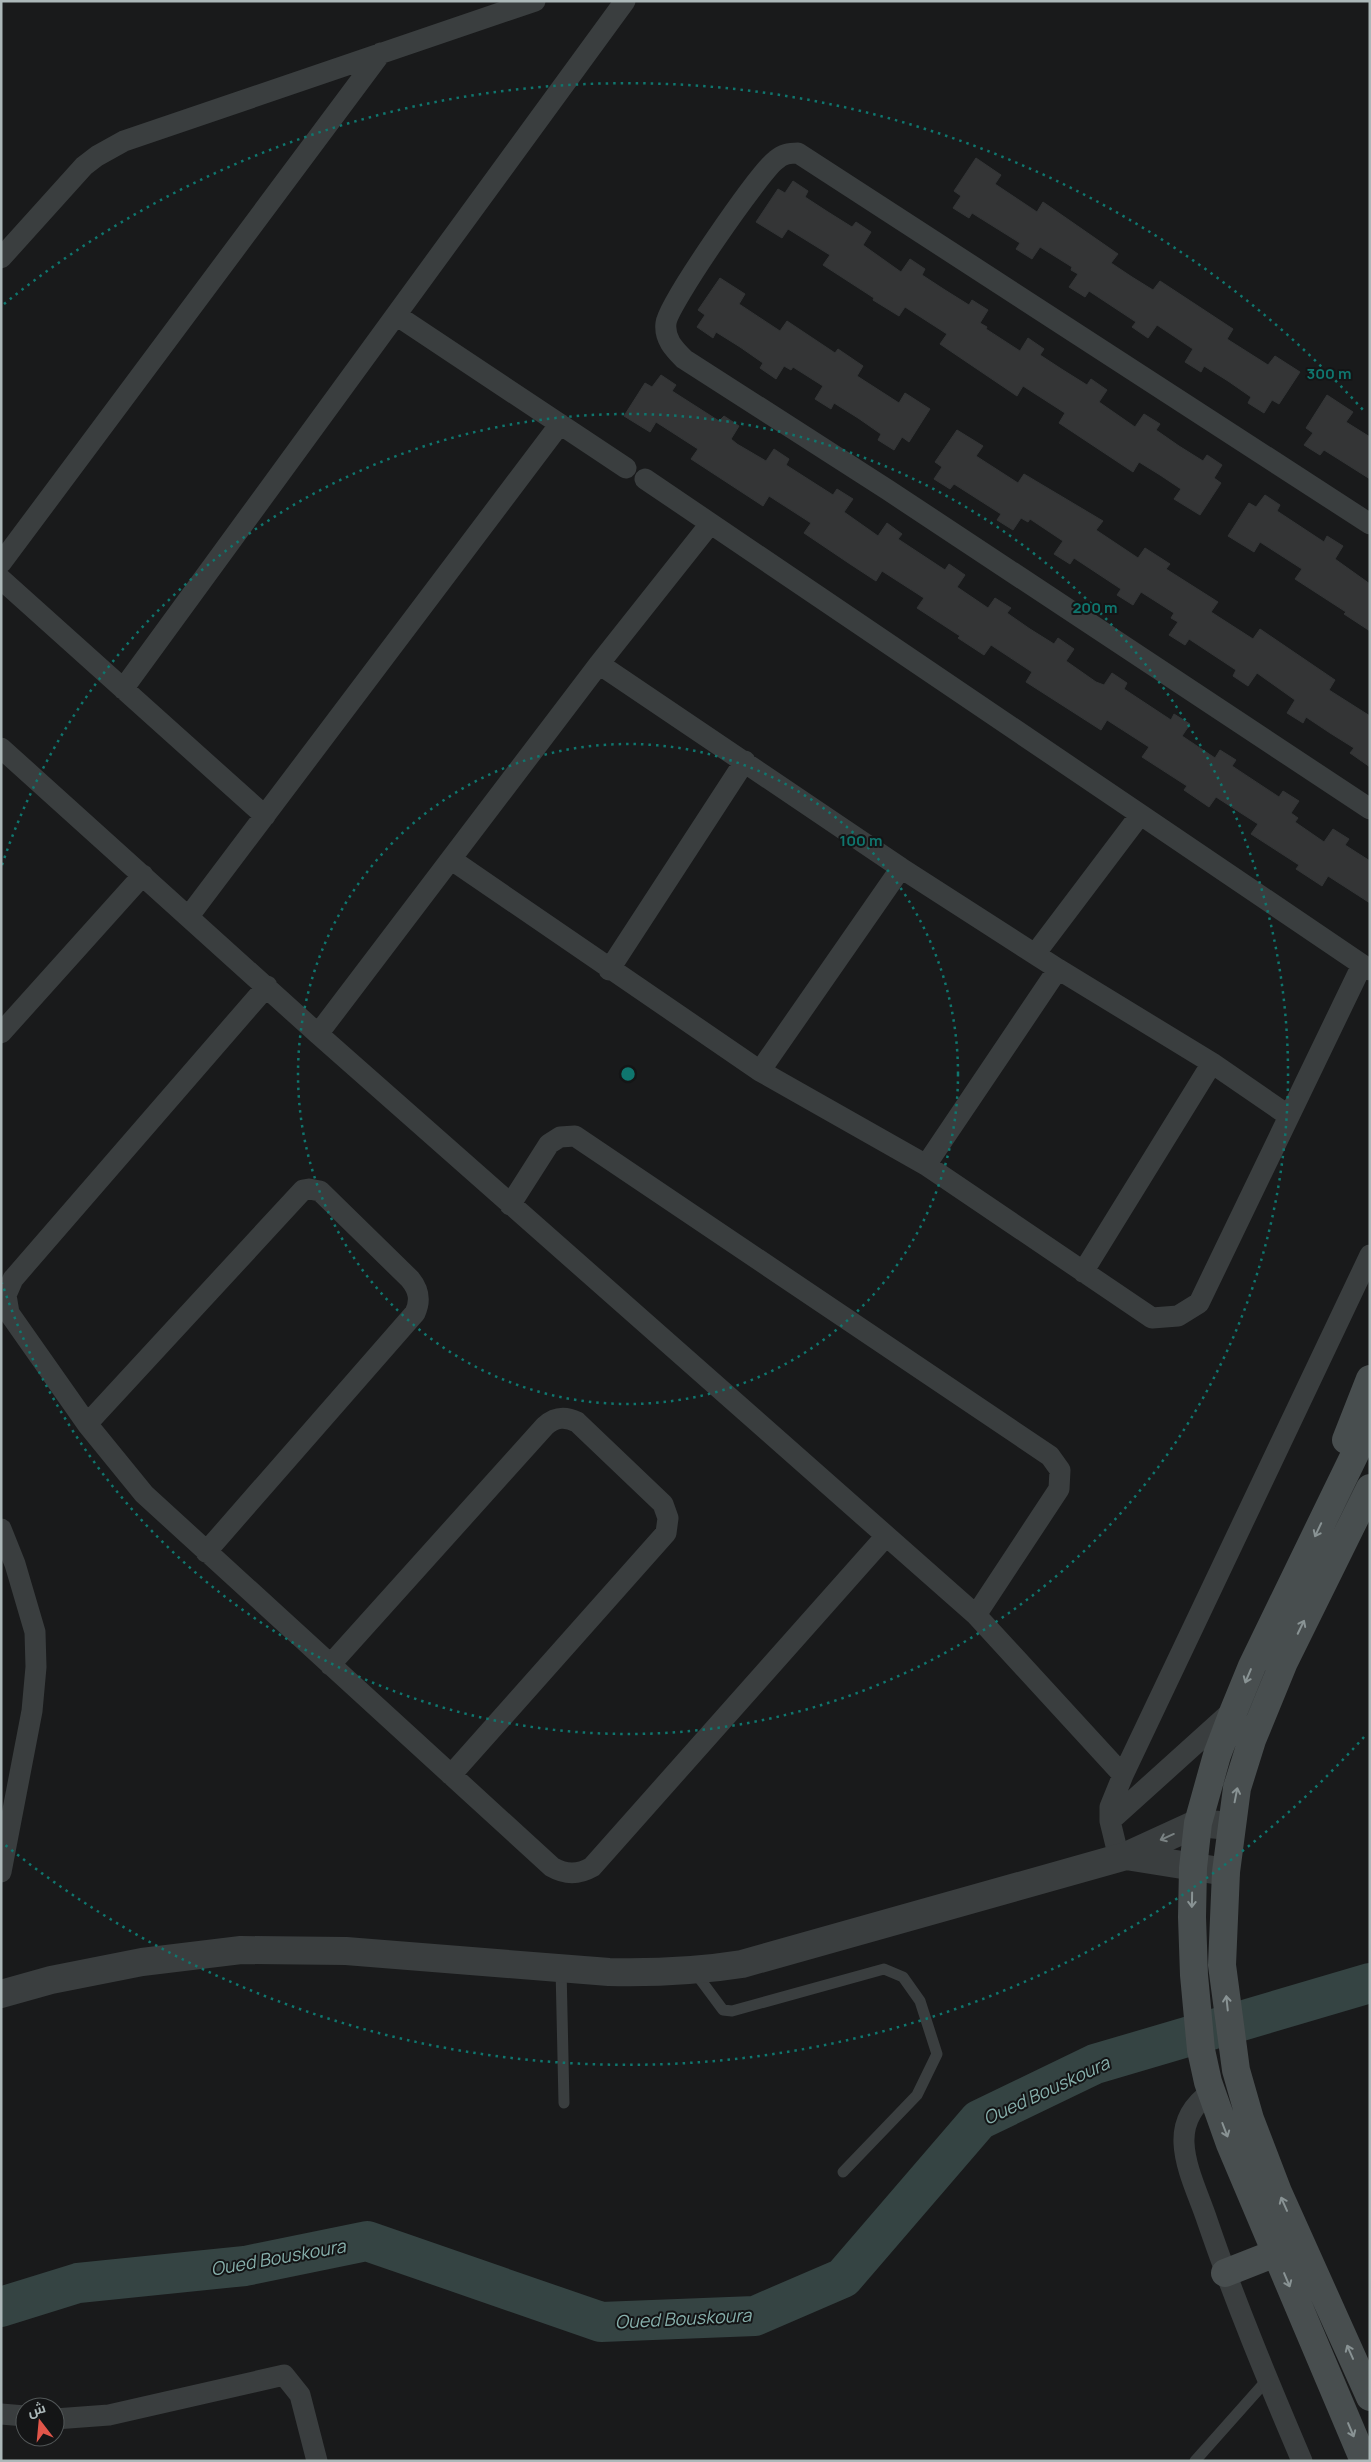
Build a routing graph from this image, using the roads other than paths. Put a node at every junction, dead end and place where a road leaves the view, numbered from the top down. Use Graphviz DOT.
graph roads {
  1 [pos="535,1"];
  2 [pos="625,1"];
  3 [pos="381,53"];
  4 [pos="1,258"];
  5 [pos="396,315"];
  6 [pos="560,424"];
  7 [pos="626,468"];
  8 [pos="645,480"];
  9 [pos="710,524"];
  10 [pos="1370,524"];
  11 [pos="1,564"];
  12 [pos="1,580"];
  13 [pos="599,664"];
  14 [pos="123,689"];
  15 [pos="1,748"];
  16 [pos="745,761"];
  17 [pos="1370,808"];
  18 [pos="1140,815"];
  19 [pos="265,816"];
  20 [pos="452,860"];
  21 [pos="901,868"];
  22 [pos="143,875"];
  23 [pos="188,916"];
  24 [pos="1035,954"];
  25 [pos="1366,968"];
  26 [pos="1058,969"];
  27 [pos="610,970"];
  28 [pos="267,986"];
  29 [pos="1,1033"];
  30 [pos="318,1034"];
  31 [pos="1212,1063"];
  32 [pos="760,1071"];
  33 [pos="1289,1116"];
  34 [pos="926,1165"];
  35 [pos="510,1204"];
  36 [pos="1370,1255"];
  37 [pos="1083,1272"];
  38 [pos="1370,1379"];
  39 [pos="1370,1423"];
  40 [pos="87,1424"];
  41 [pos="1370,1488"];
  42 [pos="1334,1497"];
  43 [pos="1,1529"];
  44 [pos="886,1536"];
  45 [pos="206,1552"];
  46 [pos="976,1615"];
  47 [pos="330,1665"];
  48 [pos="1234,1710"];
  49 [pos="1123,1774"];
  50 [pos="451,1775"];
  51 [pos="1110,1820"];
  52 [pos="1198,1823"];
  53 [pos="1230,1826"];
  54 [pos="1122,1857"];
  55 [pos="1193,1868"];
  56 [pos="1,1872"];
  57 [pos="1226,1872"];
  58 [pos="561,1968"];
  59 [pos="694,1970"];
  60 [pos="1,1994"];
  61 [pos="1211,2092"];
  62 [pos="564,2103"];
  63 [pos="843,2172"];
  64 [pos="1276,2253"];
  65 [pos="1226,2273"];
  66 [pos="1267,2380"];
  67 [pos="1370,2397"];
  68 [pos="1,2414"];
  69 [pos="15,2415"];
  70 [pos="65,2418"];
  71 [pos="317,2461"];
  72 [pos="1195,2461"];
  73 [pos="1302,2461"];
  74 [pos="1364,2461"];
  1 -- 3 [label="street"];
  2 -- 5 [label="street"];
  3 -- 4 [label="street"];
  3 -- 11 [label="street"];
  5 -- 6 [label="street"];
  5 -- 14 [label="street"];
  6 -- 7 [label="street"];
  6 -- 19 [label="street"];
  8 -- 9 [label="street"];
  9 -- 13 [label="street"];
  9 -- 18 [label="street"];
  10 -- 17 [label="street"];
  12 -- 14 [label="street"];
  13 -- 16 [label="street"];
  13 -- 20 [label="street"];
  14 -- 19 [label="street"];
  15 -- 22 [label="street"];
  16 -- 21 [label="street"];
  16 -- 27 [label="street"];
  18 -- 24 [label="street"];
  18 -- 25 [label="street"];
  19 -- 23 [label="street"];
  20 -- 27 [label="street"];
  20 -- 30 [label="street"];
  21 -- 24 [label="street"];
  21 -- 32 [label="street"];
  22 -- 23 [label="street"];
  22 -- 29 [label="street"];
  23 -- 28 [label="street"];
  24 -- 26 [label="street"];
  25 -- 33 [label="street"];
  26 -- 31 [label="street"];
  26 -- 34 [label="street"];
  27 -- 32 [label="street"];
  28 -- 30 [label="street"];
  28 -- 40 [label="street"];
  30 -- 35 [label="street"];
  31 -- 33 [label="street"];
  31 -- 37 [label="street"];
  32 -- 34 [label="street"];
  33 -- 37 [label="street"];
  34 -- 37 [label="street"];
  35 -- 44 [label="street"];
  35 -- 46 [label="street"];
  36 -- 49 [label="street"];
  38 -- 42 [label="main road"];
  39 -- 42 [label="main road"];
  40 -- 45 [label="street"];
  40 -- 45 [label="street"];
  53 -- 41 [label="main road, one-way"];
  42 -- 48 [label="main road, one-way"];
  43 -- 56 [label="street"];
  44 -- 46 [label="street"];
  44 -- 50 [label="street"];
  45 -- 47 [label="street"];
  46 -- 49 [label="street"];
  47 -- 50 [label="street"];
  47 -- 50 [label="street"];
  48 -- 51 [label="street"];
  48 -- 52 [label="main road"];
  49 -- 51 [label="street"];
  51 -- 54 [label="street"];
  52 -- 53 [label="street"];
  52 -- 54 [label="street, one-way"];
  52 -- 55 [label="main road"];
  53 -- 57 [label="main road"];
  54 -- 55 [label="street"];
  54 -- 59 [label="street"];
  55 -- 57 [label="street"];
  55 -- 61 [label="main road, one-way"];
  67 -- 57 [label="main road, one-way"];
  58 -- 59 [label="street"];
  58 -- 60 [label="street"];
  58 -- 62 [label="lane"];
  59 -- 63 [label="lane"];
  61 -- 64 [label="main road, one-way"];
  61 -- 65 [label="street"];
  64 -- 65 [label="main road"];
  64 -- 74 [label="main road, one-way"];
  65 -- 66 [label="street"];
  66 -- 72 [label="lane"];
  66 -- 73 [label="street"];
  68 -- 69 [label="street"];
  70 -- 71 [label="street"];
}
